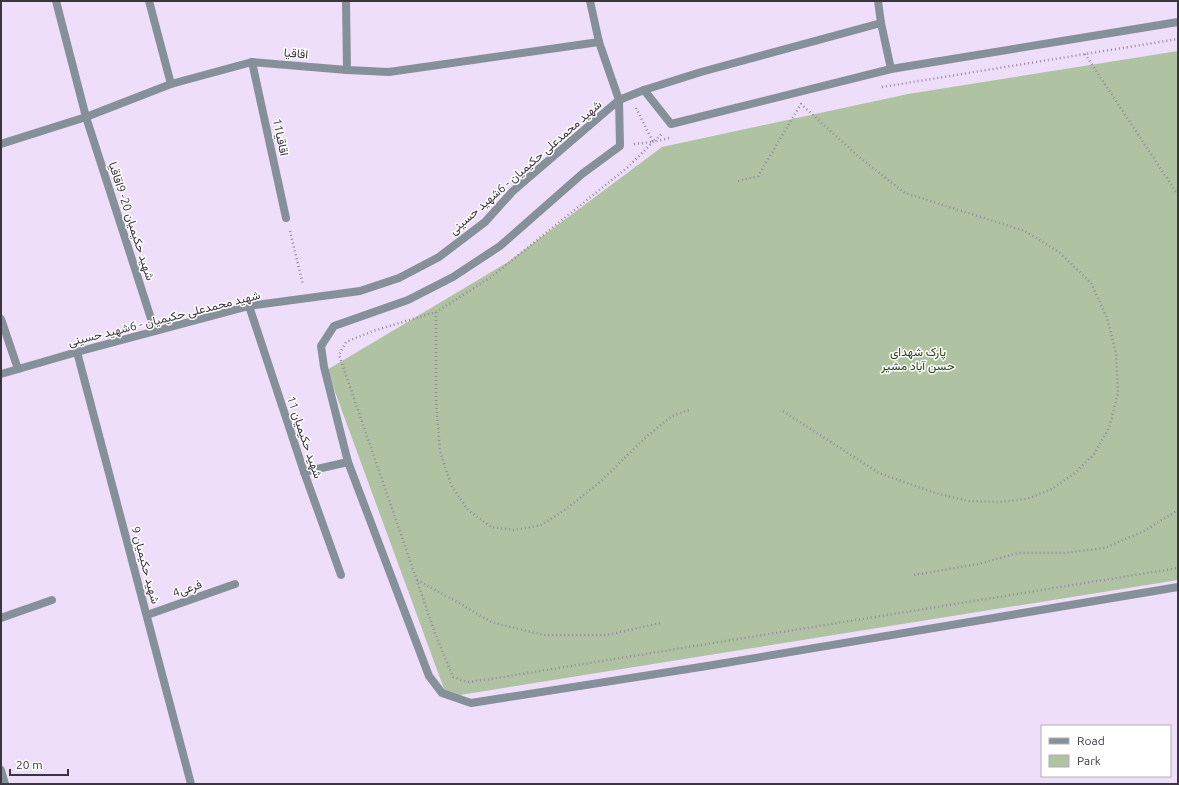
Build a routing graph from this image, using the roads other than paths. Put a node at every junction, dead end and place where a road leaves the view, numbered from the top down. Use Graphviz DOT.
graph roads {
  1 [pos="56,1"];
  2 [pos="149,1"];
  3 [pos="346,1"];
  4 [pos="590,1"];
  5 [pos="878,1"];
  6 [pos="1178,22"];
  7 [pos="881,23"];
  8 [pos="599,42"];
  9 [pos="252,62"];
  10 [pos="891,69"];
  11 [pos="348,70"];
  12 [pos="171,84"];
  13 [pos="644,90"];
  14 [pos="620,100"];
  15 [pos="86,117"];
  16 [pos="1,144"];
  17 [pos="286,218"];
  18 [pos="249,306"];
  19 [pos="1,319"];
  20 [pos="156,332"];
  21 [pos="77,352"];
  22 [pos="18,369"];
  23 [pos="1,374"];
  24 [pos="348,462"];
  25 [pos="304,472"];
  26 [pos="341,575"];
  27 [pos="235,584"];
  28 [pos="1178,587"];
  29 [pos="52,600"];
  30 [pos="146,615"];
  31 [pos="1,618"];
  32 [pos="2,774"];
  33 [pos="5,784"];
  34 [pos="191,784"];
  1 -- 15 [label="street, شهید حکیمیان 20- 9اقاقیا"];
  2 -- 12 [label="street"];
  3 -- 11 [label="street"];
  4 -- 8 [label="street"];
  5 -- 7 [label="street"];
  6 -- 10 [label="street"];
  7 -- 10 [label="street"];
  7 -- 13 [label="street, شهید محمدعلی حکیمیان - 6شهید حسینی"];
  8 -- 11 [label="street, اقاقیا"];
  8 -- 14 [label="street"];
  9 -- 11 [label="street, اقاقیا"];
  9 -- 12 [label="street, اقاقیا"];
  9 -- 17 [label="street, 11اقاقیا"];
  10 -- 13 [label="street"];
  12 -- 15 [label="street, اقاقیا"];
  13 -- 14 [label="street, شهید محمدعلی حکیمیان - 6شهید حسینی"];
  14 -- 18 [label="street, شهید محمدعلی حکیمیان - 6شهید حسینی"];
  14 -- 24 [label="street"];
  15 -- 16 [label="street, اقاقیا"];
  15 -- 20 [label="street, شهید حکیمیان 20- 9اقاقیا"];
  18 -- 20 [label="street, شهید محمدعلی حکیمیان - 6شهید حسینی"];
  18 -- 25 [label="street, شهید حکیمیان 11"];
  19 -- 22 [label="street"];
  20 -- 21 [label="street, شهید محمدعلی حکیمیان - 6شهید حسینی"];
  21 -- 22 [label="street, شهید محمدعلی حکیمیان - 6شهید حسینی"];
  21 -- 30 [label="street, شهید حکیمیان 9"];
  22 -- 23 [label="street, شهید محمدعلی حکیمیان - 6شهید حسینی"];
  24 -- 25 [label="street"];
  24 -- 28 [label="street"];
  25 -- 26 [label="street, شهید حکیمیان 11"];
  27 -- 30 [label="street, فرعی4"];
  29 -- 31 [label="street"];
  30 -- 34 [label="street, شهید حکیمیان 9"];
  32 -- 33 [label="street"];
}
